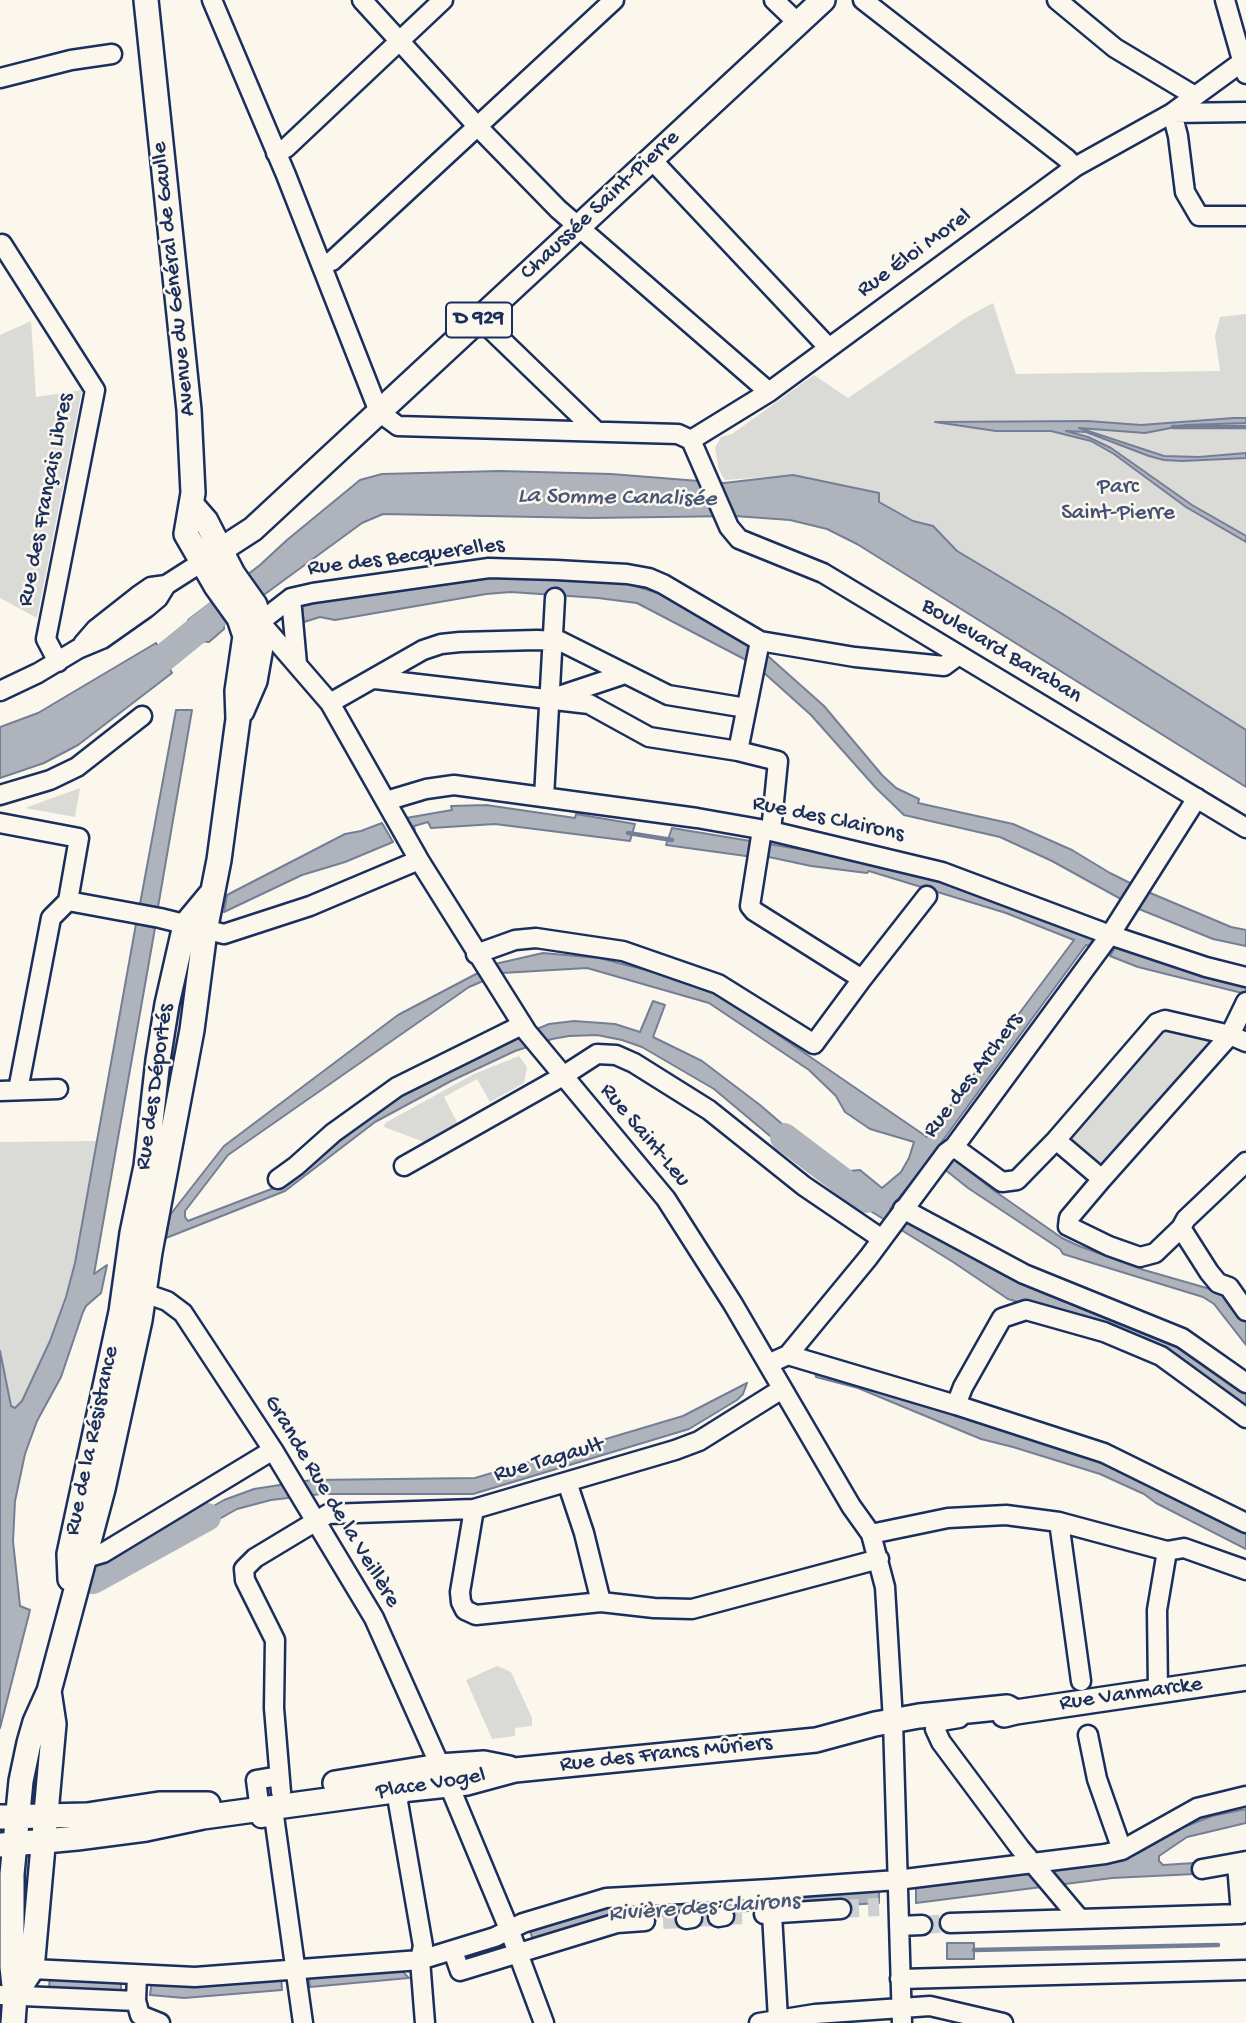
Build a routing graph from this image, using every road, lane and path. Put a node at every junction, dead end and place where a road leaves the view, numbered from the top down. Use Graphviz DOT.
graph roads {
  1 [pos="146,0"];
  2 [pos="212,0"];
  3 [pos="362,0"];
  4 [pos="443,0"];
  5 [pos="614,0"];
  6 [pos="774,0"];
  7 [pos="823,0"];
  8 [pos="863,0"];
  9 [pos="1057,0"];
  10 [pos="1225,0"];
  11 [pos="799,23"];
  12 [pos="400,41"];
  13 [pos="111,54"];
  14 [pos="1244,65"];
  15 [pos="0,78"];
  16 [pos="1195,96"];
  17 [pos="1246,111"];
  18 [pos="1172,113"];
  19 [pos="478,127"];
  20 [pos="276,153"];
  21 [pos="652,160"];
  22 [pos="1075,167"];
  23 [pos="1246,216"];
  24 [pos="578,228"];
  25 [pos="2,244"];
  26 [pos="322,264"];
  27 [pos="480,319"];
  28 [pos="828,347"];
  29 [pos="769,392"];
  30 [pos="379,412"];
  31 [pos="596,431"];
  32 [pos="691,440"];
  33 [pos="211,555"];
  34 [pos="291,598"];
  35 [pos="555,598"];
  36 [pos="252,615"];
  37 [pos="553,640"];
  38 [pos="760,641"];
  39 [pos="960,655"];
  40 [pos="58,662"];
  41 [pos="297,664"];
  42 [pos="625,674"];
  43 [pos="375,679"];
  44 [pos="0,691"];
  45 [pos="549,699"];
  46 [pos="330,704"];
  47 [pos="746,708"];
  48 [pos="142,716"];
  49 [pos="738,751"];
  50 [pos="0,795"];
  51 [pos="544,797"];
  52 [pos="1197,798"];
  53 [pos="386,801"];
  54 [pos="0,823"];
  55 [pos="1246,828"];
  56 [pos="765,834"];
  57 [pos="419,860"];
  58 [pos="927,896"];
  59 [pos="68,901"];
  60 [pos="195,928"];
  61 [pos="1112,931"];
  62 [pos="485,967"];
  63 [pos="1246,977"];
  64 [pos="862,979"];
  65 [pos="1246,1002"];
  66 [pos="529,1034"];
  67 [pos="1238,1038"];
  68 [pos="563,1076"];
  69 [pos="58,1089"];
  70 [pos="9,1090"];
  71 [pos="1056,1140"];
  72 [pos="946,1155"];
  73 [pos="1246,1162"];
  74 [pos="404,1166"];
  75 [pos="278,1179"];
  76 [pos="1102,1179"];
  77 [pos="894,1222"];
  78 [pos="1181,1228"];
  79 [pos="134,1291"];
  80 [pos="1246,1311"];
  81 [pos="788,1355"];
  82 [pos="768,1364"];
  83 [pos="1246,1383"];
  84 [pos="782,1390"];
  85 [pos="956,1405"];
  86 [pos="1246,1418"];
  87 [pos="273,1450"];
  88 [pos="567,1482"];
  89 [pos="474,1508"];
  90 [pos="310,1514"];
  91 [pos="1059,1522"];
  92 [pos="1246,1523"];
  93 [pos="871,1535"];
  94 [pos="1167,1551"];
  95 [pos="85,1554"];
  96 [pos="879,1559"];
  97 [pos="1246,1570"];
  98 [pos="74,1592"];
  99 [pos="601,1602"];
  100 [pos="1246,1678"];
  101 [pos="1081,1681"];
  102 [pos="49,1691"];
  103 [pos="1158,1691"];
  104 [pos="989,1708"];
  105 [pos="1016,1712"];
  106 [pos="893,1729"];
  107 [pos="935,1729"];
  108 [pos="1088,1735"];
  109 [pos="515,1770"];
  110 [pos="443,1776"];
  111 [pos="280,1784"];
  112 [pos="401,1790"];
  113 [pos="1246,1796"];
  114 [pos="259,1802"];
  115 [pos="44,1815"];
  116 [pos="9,1816"];
  117 [pos="42,1842"];
  118 [pos="7,1845"];
  119 [pos="1122,1850"];
  120 [pos="1241,1863"];
  121 [pos="1033,1864"];
  122 [pos="1202,1869"];
  123 [pos="897,1880"];
  124 [pos="898,1906"];
  125 [pos="879,1907"];
  126 [pos="841,1909"];
  127 [pos="1079,1918"];
  128 [pos="655,1920"];
  129 [pos="950,1923"];
  130 [pos="922,1925"];
  131 [pos="899,1926"];
  132 [pos="509,1929"];
  133 [pos="453,1951"];
  134 [pos="517,1952"];
  135 [pos="420,1960"];
  136 [pos="14,1968"];
  137 [pos="295,1970"];
  138 [pos="1246,1970"];
  139 [pos="137,1975"];
  140 [pos="900,1979"];
  141 [pos="15,1996"];
  142 [pos="136,2001"];
  143 [pos="902,2016"];
  144 [pos="778,2019"];
  145 [pos="13,2023"];
  146 [pos="160,2023"];
  147 [pos="303,2023"];
  148 [pos="425,2023"];
  149 [pos="544,2023"];
  150 [pos="759,2023"];
  151 [pos="1003,2023"];
  1 -- 33 [label="main road, Avenue du Général de Gaulle"];
  2 -- 20 [label="street"];
  3 -- 12 [label="street"];
  4 -- 12 [label="street"];
  5 -- 19 [label="street"];
  6 -- 11 [label="street"];
  7 -- 11 [label="main road, Chaussée Saint-Pierre / D 929"];
  8 -- 22 [label="street"];
  9 -- 16 [label="street"];
  10 -- 14 [label="street"];
  11 -- 21 [label="main road, Chaussée Saint-Pierre / D 929"];
  12 -- 19 [label="street"];
  12 -- 20 [label="street"];
  13 -- 15 [label="street"];
  14 -- 16 [label="street, Rue Éloi Morel"];
  16 -- 18 [label="street, Rue Éloi Morel"];
  17 -- 18 [label="street, Rue Éloi Morel"];
  18 -- 22 [label="street, Rue Éloi Morel"];
  18 -- 23 [label="street"];
  19 -- 24 [label="street"];
  19 -- 26 [label="street"];
  20 -- 26 [label="street"];
  21 -- 24 [label="main road, Chaussée Saint-Pierre / D 929"];
  21 -- 28 [label="street"];
  22 -- 28 [label="street, Rue Éloi Morel"];
  24 -- 27 [label="main road, Chaussée Saint-Pierre / D 929"];
  24 -- 29 [label="street"];
  25 -- 40 [label="street, Rue des Français Libres"];
  26 -- 30 [label="street"];
  27 -- 30 [label="main road, Chaussée Saint-Pierre / D 929"];
  27 -- 31 [label="street"];
  28 -- 29 [label="street, Rue Éloi Morel"];
  29 -- 32 [label="street, Rue Éloi Morel"];
  30 -- 31 [label="street"];
  30 -- 33 [label="main road, Chaussée Saint-Pierre / D 929"];
  31 -- 32 [label="street"];
  32 -- 39 [label="street, Boulevard Baraban"];
  33 -- 36 [label="main road"];
  33 -- 40 [label="street, D 929"];
  34 -- 36 [label="street, Rue des Becquerelles"];
  34 -- 38 [label="street, Rue des Becquerelles"];
  34 -- 41 [label="street"];
  35 -- 37 [label="street"];
  36 -- 41 [label="street, Rue Saint-Leu"];
  36 -- 60 [label="main road, Rue des Déportés"];
  37 -- 42 [label="street"];
  37 -- 43 [label="street"];
  37 -- 45 [label="street"];
  38 -- 39 [label="street"];
  38 -- 47 [label="street"];
  39 -- 52 [label="street, Boulevard Baraban"];
  40 -- 44 [label="street"];
  41 -- 46 [label="street, Rue Saint-Leu"];
  42 -- 45 [label="street"];
  42 -- 47 [label="street"];
  43 -- 45 [label="street"];
  43 -- 46 [label="street"];
  45 -- 49 [label="street"];
  45 -- 51 [label="street"];
  46 -- 53 [label="street, Rue Saint-Leu"];
  47 -- 49 [label="street"];
  48 -- 50 [label="street"];
  49 -- 56 [label="street"];
  51 -- 53 [label="street, Rue des Clairons"];
  51 -- 56 [label="street, Rue des Clairons"];
  52 -- 55 [label="street, Boulevard Baraban"];
  52 -- 61 [label="street, Rue des Archers"];
  53 -- 57 [label="street, Rue Saint-Leu"];
  54 -- 59 [label="street"];
  56 -- 61 [label="street, Rue des Clairons"];
  56 -- 64 [label="street"];
  57 -- 60 [label="street"];
  57 -- 62 [label="street, Rue Saint-Leu"];
  58 -- 64 [label="street"];
  59 -- 60 [label="street"];
  59 -- 70 [label="street"];
  60 -- 79 [label="main road, Rue des Déportés"];
  60 -- 79 [label="main road, Rue des Déportés"];
  61 -- 63 [label="street, Rue des Clairons"];
  61 -- 72 [label="street, Rue des Archers"];
  62 -- 64 [label="street"];
  62 -- 66 [label="street, Rue Saint-Leu"];
  65 -- 67 [label="street"];
  66 -- 68 [label="street, Rue Saint-Leu"];
  66 -- 75 [label="street"];
  67 -- 71 [label="street"];
  67 -- 76 [label="street"];
  68 -- 74 [label="street"];
  68 -- 77 [label="street"];
  68 -- 82 [label="street, Rue Saint-Leu"];
  69 -- 70 [label="street"];
  71 -- 72 [label="street"];
  71 -- 76 [label="street"];
  72 -- 77 [label="street, Rue des Archers"];
  73 -- 78 [label="street"];
  76 -- 78 [label="street"];
  77 -- 81 [label="street, Rue des Archers"];
  77 -- 83 [label="street"];
  78 -- 80 [label="street"];
  79 -- 87 [label="street, Grande Rue de la Veillère"];
  79 -- 95 [label="main road, Rue de la Résistance"];
  79 -- 98 [label="main road, Rue de la Résistance"];
  81 -- 82 [label="street, Rue des Archers"];
  81 -- 85 [label="street"];
  82 -- 84 [label="street, Rue Saint-Leu"];
  84 -- 88 [label="street, Rue Tagault"];
  84 -- 93 [label="street, Rue Saint-Leu"];
  85 -- 86 [label="street"];
  85 -- 92 [label="street"];
  87 -- 90 [label="street, Grande Rue de la Veillère"];
  87 -- 95 [label="street"];
  88 -- 89 [label="street, Rue Tagault"];
  88 -- 99 [label="street"];
  89 -- 90 [label="street, Rue Tagault"];
  89 -- 99 [label="street"];
  90 -- 110 [label="street, Grande Rue de la Veillère"];
  90 -- 111 [label="street, Rue Tagault"];
  91 -- 93 [label="street"];
  91 -- 94 [label="street"];
  91 -- 101 [label="street"];
  93 -- 96 [label="street, Rue Saint-Leu"];
  94 -- 97 [label="street"];
  94 -- 103 [label="street"];
  95 -- 98 [label="main road, Rue de la Résistance"];
  96 -- 99 [label="street"];
  96 -- 106 [label="street, Rue Saint-Leu"];
  98 -- 102 [label="main road, Rue de la Résistance"];
  100 -- 103 [label="main road, Rue Vanmarcke"];
  102 -- 115 [label="main road, Rue de la Résistance"];
  102 -- 116 [label="main road, Rue de la Résistance"];
  103 -- 105 [label="main road, Rue Vanmarcke"];
  104 -- 105 [label="main road, Rue Vanmarcke"];
  104 -- 106 [label="main road, Rue Vanmarcke"];
  104 -- 107 [label="street"];
  105 -- 107 [label="main road, Rue Vanmarcke"];
  106 -- 107 [label="main road, Rue Vanmarcke"];
  106 -- 109 [label="main road, Rue des Francs Mûriers"];
  106 -- 123 [label="street, Rue Saint-Leu"];
  107 -- 121 [label="street"];
  108 -- 119 [label="street"];
  109 -- 110 [label="main road, Place Vogel"];
  110 -- 111 [label="main road, Place Vogel"];
  110 -- 112 [label="main road, Place Vogel"];
  110 -- 132 [label="street, Grande Rue de la Veillère"];
  111 -- 114 [label="main road, Place Vogel"];
  112 -- 114 [label="main road, Place Vogel"];
  112 -- 135 [label="street"];
  113 -- 119 [label="street"];
  114 -- 115 [label="main road, Place Vogel"];
  114 -- 117 [label="main road, Place Vogel"];
  114 -- 137 [label="street"];
  115 -- 116 [label="main road, Place Vogel"];
  115 -- 117 [label="main road, Rue de la Résistance"];
  116 -- 118 [label="main road, Rue de la Résistance"];
  117 -- 118 [label="main road, Place Vogel"];
  117 -- 136 [label="main road, Rue de la Résistance"];
  118 -- 136 [label="main road, Rue de la Résistance"];
  119 -- 121 [label="street"];
  120 -- 122 [label="street"];
  120 -- 127 [label="street"];
  121 -- 123 [label="street"];
  121 -- 127 [label="street"];
  123 -- 124 [label="street, Rue Saint-Leu"];
  123 -- 132 [label="street"];
  124 -- 125 [label="street"];
  124 -- 131 [label="street, Rue Saint-Leu"];
  126 -- 144 [label="street"];
  127 -- 129 [label="street"];
  128 -- 134 [label="street"];
  130 -- 131 [label="street"];
  131 -- 140 [label="street, Rue Saint-Leu"];
  132 -- 133 [label="street"];
  132 -- 134 [label="street, Grande Rue de la Veillère"];
  133 -- 134 [label="street"];
  133 -- 135 [label="street"];
  134 -- 149 [label="street, Grande Rue de la Veillère"];
  135 -- 137 [label="street"];
  135 -- 148 [label="street"];
  136 -- 139 [label="street"];
  136 -- 141 [label="main road"];
  137 -- 139 [label="street"];
  137 -- 147 [label="street"];
  138 -- 140 [label="street"];
  139 -- 142 [label="street"];
  140 -- 143 [label="street, Rue Saint-Leu"];
  141 -- 142 [label="street"];
  141 -- 145 [label="main road"];
  142 -- 146 [label="street"];
  143 -- 144 [label="street"];
  143 -- 151 [label="street"];
  144 -- 150 [label="street"];
}
